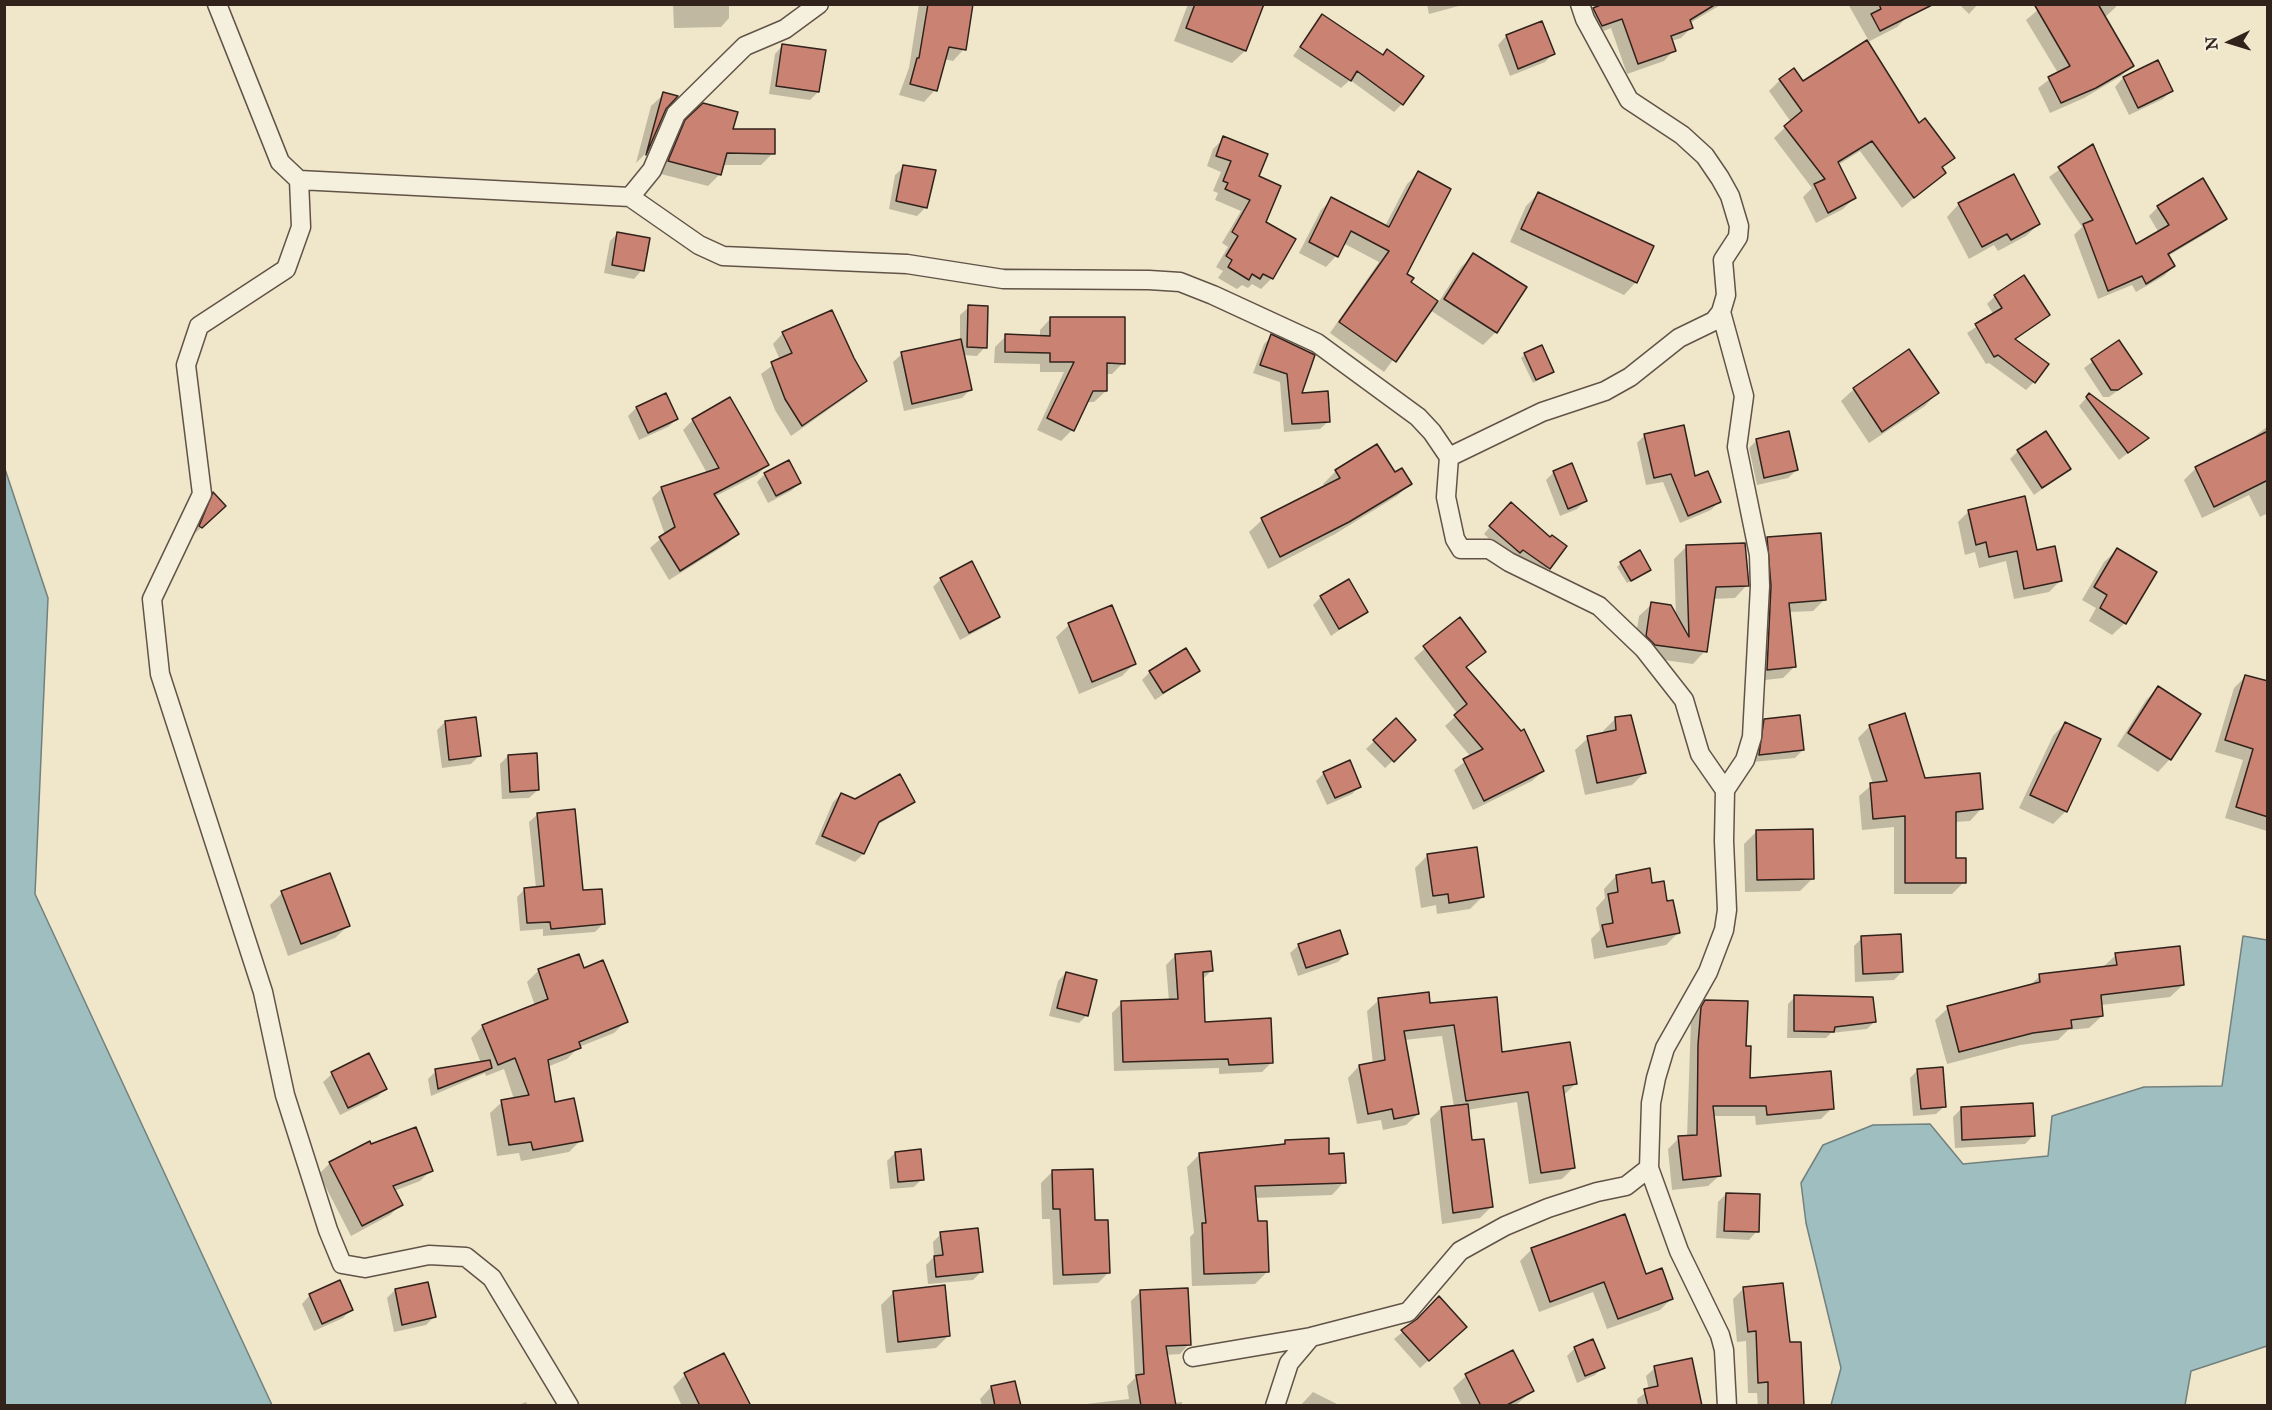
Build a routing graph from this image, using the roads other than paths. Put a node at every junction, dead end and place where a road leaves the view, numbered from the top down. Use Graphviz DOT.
graph roads {
  1 [pos="217,4"];
  2 [pos="819,4"];
  3 [pos="1580,4"];
  4 [pos="299,180"];
  5 [pos="630,197"];
  6 [pos="1721,312"];
  7 [pos="1449,457"];
  8 [pos="1725,790"];
  9 [pos="1649,1168"];
  10 [pos="1311,1337"];
  11 [pos="1194,1357"];
  12 [pos="569,1406"];
  13 [pos="1275,1406"];
  14 [pos="1727,1406"];
  1 -- 4 [label="street"];
  2 -- 5 [label="street"];
  3 -- 6 [label="street"];
  4 -- 5 [label="street"];
  4 -- 12 [label="street"];
  5 -- 7 [label="street"];
  6 -- 7 [label="street"];
  6 -- 8 [label="street"];
  7 -- 8 [label="street"];
  8 -- 9 [label="street"];
  9 -- 10 [label="street"];
  9 -- 14 [label="street"];
  10 -- 11 [label="street"];
  10 -- 13 [label="street"];
}
